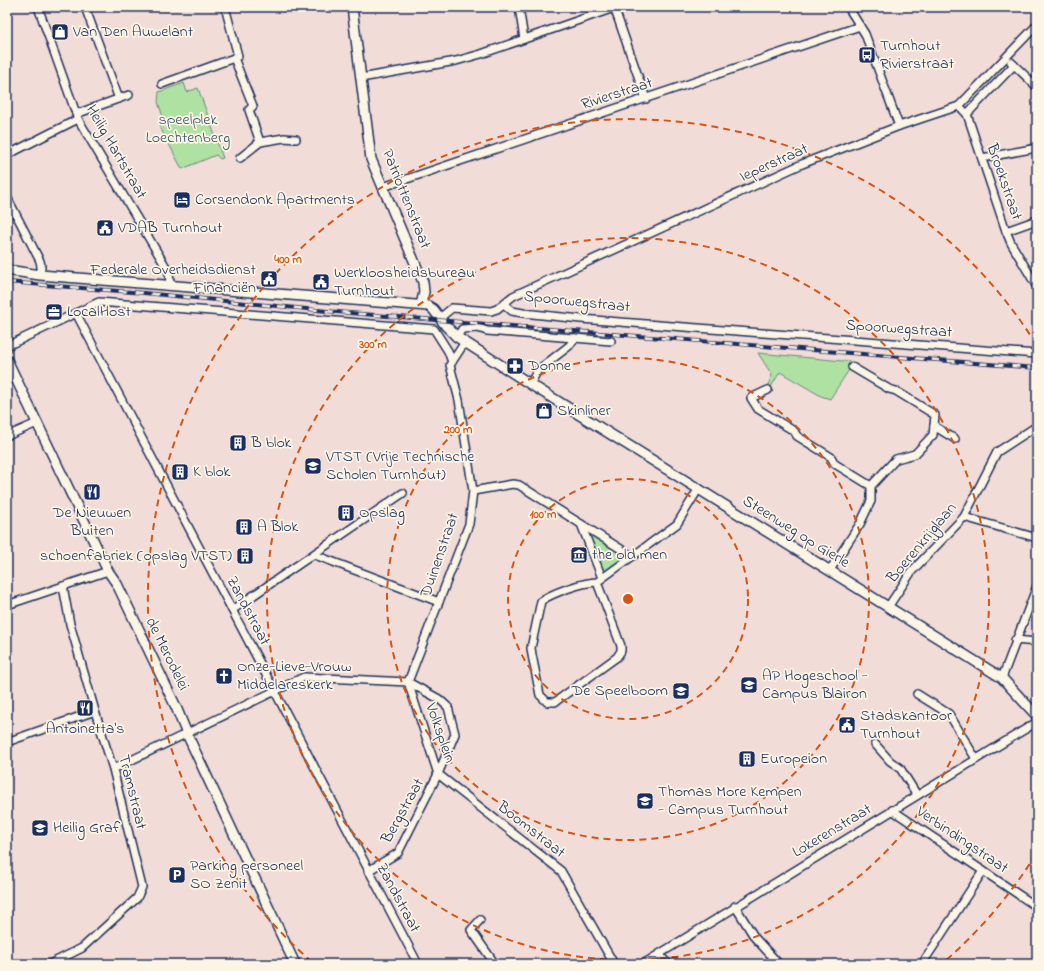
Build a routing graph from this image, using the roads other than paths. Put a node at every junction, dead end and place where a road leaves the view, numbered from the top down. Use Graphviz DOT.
graph roads {
  1 [pos="38,7"];
  2 [pos="85,7"];
  3 [pos="225,7"];
  4 [pos="352,7"];
  5 [pos="519,7"];
  6 [pos="848,7"];
  7 [pos="614,8"];
  8 [pos="1037,25"];
  9 [pos="860,26"];
  10 [pos="524,39"];
  11 [pos="1007,57"];
  12 [pos="234,58"];
  13 [pos="1014,65"];
  14 [pos="361,78"];
  15 [pos="162,84"];
  16 [pos="1037,87"];
  17 [pos="129,95"];
  18 [pos="119,99"];
  19 [pos="646,99"];
  20 [pos="959,106"];
  21 [pos="967,114"];
  22 [pos="77,116"];
  23 [pos="900,126"];
  24 [pos="296,139"];
  25 [pos="260,142"];
  26 [pos="1037,148"];
  27 [pos="7,155"];
  28 [pos="240,158"];
  29 [pos="982,158"];
  30 [pos="383,187"];
  31 [pos="7,197"];
  32 [pos="1037,220"];
  33 [pos="1006,231"];
  34 [pos="7,270"];
  35 [pos="40,274"];
  36 [pos="170,284"];
  37 [pos="1037,287"];
  38 [pos="504,304"];
  39 [pos="421,306"];
  40 [pos="76,313"];
  41 [pos="440,318"];
  42 [pos="457,337"];
  43 [pos="575,338"];
  44 [pos="611,341"];
  45 [pos="465,342"];
  46 [pos="7,346"];
  47 [pos="1037,354"];
  48 [pos="7,360"];
  49 [pos="452,362"];
  50 [pos="852,367"];
  51 [pos="530,384"];
  52 [pos="768,390"];
  53 [pos="37,423"];
  54 [pos="934,426"];
  55 [pos="1037,426"];
  56 [pos="7,436"];
  57 [pos="955,439"];
  58 [pos="871,486"];
  59 [pos="699,488"];
  60 [pos="473,491"];
  61 [pos="403,494"];
  62 [pos="964,517"];
  63 [pos="581,524"];
  64 [pos="1037,538"];
  65 [pos="314,555"];
  66 [pos="632,556"];
  67 [pos="830,570"];
  68 [pos="108,571"];
  69 [pos="600,580"];
  70 [pos="63,586"];
  71 [pos="1037,586"];
  72 [pos="439,602"];
  73 [pos="7,604"];
  74 [pos="888,607"];
  75 [pos="232,610"];
  76 [pos="1015,640"];
  77 [pos="1037,642"];
  78 [pos="1002,678"];
  79 [pos="408,682"];
  80 [pos="274,691"];
  81 [pos="917,694"];
  82 [pos="94,711"];
  83 [pos="1037,716"];
  84 [pos="1037,722"];
  85 [pos="187,734"];
  86 [pos="7,742"];
  87 [pos="875,744"];
  88 [pos="976,759"];
  89 [pos="113,769"];
  90 [pos="438,774"];
  91 [pos="917,795"];
  92 [pos="892,810"];
  93 [pos="368,871"];
  94 [pos="983,871"];
  95 [pos="735,906"];
  96 [pos="1037,907"];
  97 [pos="480,920"];
  98 [pos="659,954"];
  99 [pos="50,964"];
  100 [pos="295,964"];
  101 [pos="418,964"];
  102 [pos="495,964"];
  103 [pos="614,964"];
  104 [pos="643,964"];
  105 [pos="668,964"];
  106 [pos="779,964"];
  107 [pos="924,964"];
  1 -- 22 [label="street, Heilig Hartstraat"];
  2 -- 18 [label="street"];
  3 -- 12 [label="street"];
  4 -- 14 [label="street, Patriottenstraat"];
  5 -- 10 [label="street"];
  6 -- 9 [label="street"];
  7 -- 10 [label="street"];
  7 -- 19 [label="street"];
  8 -- 11 [label="street, Ieperstraat"];
  9 -- 19 [label="street, Rivierstraat"];
  9 -- 23 [label="street"];
  10 -- 14 [label="street"];
  11 -- 13 [label="street"];
  11 -- 20 [label="street, Ieperstraat"];
  12 -- 15 [label="street"];
  12 -- 25 [label="street"];
  13 -- 16 [label="street"];
  13 -- 21 [label="street"];
  14 -- 30 [label="street, Patriottenstraat"];
  17 -- 18 [label="street"];
  18 -- 22 [label="street"];
  19 -- 30 [label="street, Rivierstraat"];
  20 -- 21 [label="street, Broekstraat"];
  20 -- 23 [label="street, Ieperstraat"];
  21 -- 29 [label="street, Broekstraat"];
  22 -- 27 [label="street"];
  22 -- 36 [label="street, Heilig Hartstraat"];
  23 -- 38 [label="street, Ieperstraat"];
  24 -- 25 [label="street"];
  25 -- 28 [label="street"];
  26 -- 29 [label="street"];
  29 -- 33 [label="street, Broekstraat"];
  30 -- 39 [label="street, Patriottenstraat"];
  31 -- 35 [label="street"];
  32 -- 33 [label="street"];
  33 -- 37 [label="street, Broekstraat"];
  34 -- 35 [label="street"];
  35 -- 36 [label="street"];
  36 -- 39 [label="street"];
  38 -- 41 [label="street, Spoorwegstraat"];
  38 -- 47 [label="street, Spoorwegstraat"];
  39 -- 41 [label="street"];
  40 -- 46 [label="street"];
  40 -- 49 [label="street, Duinenstraat"];
  40 -- 75 [label="street, Zandstraat"];
  41 -- 42 [label="street, Steenweg op Gierle"];
  42 -- 43 [label="street"];
  42 -- 45 [label="street, Steenweg op Gierle"];
  43 -- 44 [label="street"];
  43 -- 51 [label="street"];
  45 -- 49 [label="street"];
  45 -- 51 [label="street, Steenweg op Gierle"];
  48 -- 53 [label="street, de Merodelei"];
  49 -- 60 [label="street, Duinenstraat"];
  50 -- 54 [label="street"];
  51 -- 59 [label="street, Steenweg op Gierle"];
  52 -- 58 [label="street"];
  53 -- 56 [label="street"];
  53 -- 68 [label="street, de Merodelei"];
  54 -- 57 [label="street"];
  54 -- 58 [label="street"];
  55 -- 62 [label="street, Boerenkrijglaan"];
  58 -- 67 [label="street"];
  59 -- 66 [label="street"];
  59 -- 67 [label="street, Steenweg op Gierle"];
  60 -- 63 [label="street"];
  60 -- 72 [label="street, Duinenstraat"];
  61 -- 65 [label="street"];
  62 -- 64 [label="street"];
  62 -- 74 [label="street, Boerenkrijglaan"];
  63 -- 66 [label="street"];
  63 -- 69 [label="street"];
  65 -- 72 [label="street"];
  65 -- 75 [label="street"];
  66 -- 69 [label="street"];
  67 -- 74 [label="street, Steenweg op Gierle"];
  68 -- 70 [label="street"];
  68 -- 85 [label="street, de Merodelei"];
  69 -- 69 [label="street"];
  70 -- 73 [label="street"];
  70 -- 82 [label="street, Tramstraat"];
  71 -- 76 [label="street"];
  72 -- 79 [label="street, Duinenstraat"];
  74 -- 78 [label="street, Steenweg op Gierle"];
  75 -- 80 [label="street, Zandstraat"];
  76 -- 77 [label="street"];
  76 -- 78 [label="street"];
  78 -- 83 [label="street, Steenweg op Gierle"];
  79 -- 80 [label="street"];
  79 -- 90 [label="street, Volksplein"];
  79 -- 90 [label="street, Volksplein"];
  80 -- 85 [label="street"];
  80 -- 93 [label="street, Zandstraat"];
  81 -- 88 [label="street"];
  82 -- 86 [label="street"];
  82 -- 89 [label="street, Tramstraat"];
  84 -- 88 [label="street, Lokerenstraat"];
  85 -- 89 [label="street"];
  85 -- 100 [label="street, de Merodelei"];
  87 -- 91 [label="street"];
  88 -- 91 [label="street, Lokerenstraat"];
  89 -- 99 [label="street, Tramstraat"];
  90 -- 93 [label="street, Bergstraat"];
  90 -- 103 [label="street, Boomstraat"];
  91 -- 92 [label="street, Lokerenstraat"];
  92 -- 94 [label="street, Verbindingstraat"];
  92 -- 95 [label="street, Lokerenstraat"];
  93 -- 101 [label="street, Zandstraat"];
  94 -- 96 [label="street, Verbindingstraat"];
  94 -- 107 [label="street"];
  95 -- 98 [label="street, Lokerenstraat"];
  95 -- 106 [label="street"];
  97 -- 102 [label="street"];
  98 -- 104 [label="street, Lokerenstraat"];
  98 -- 105 [label="street"];
}
